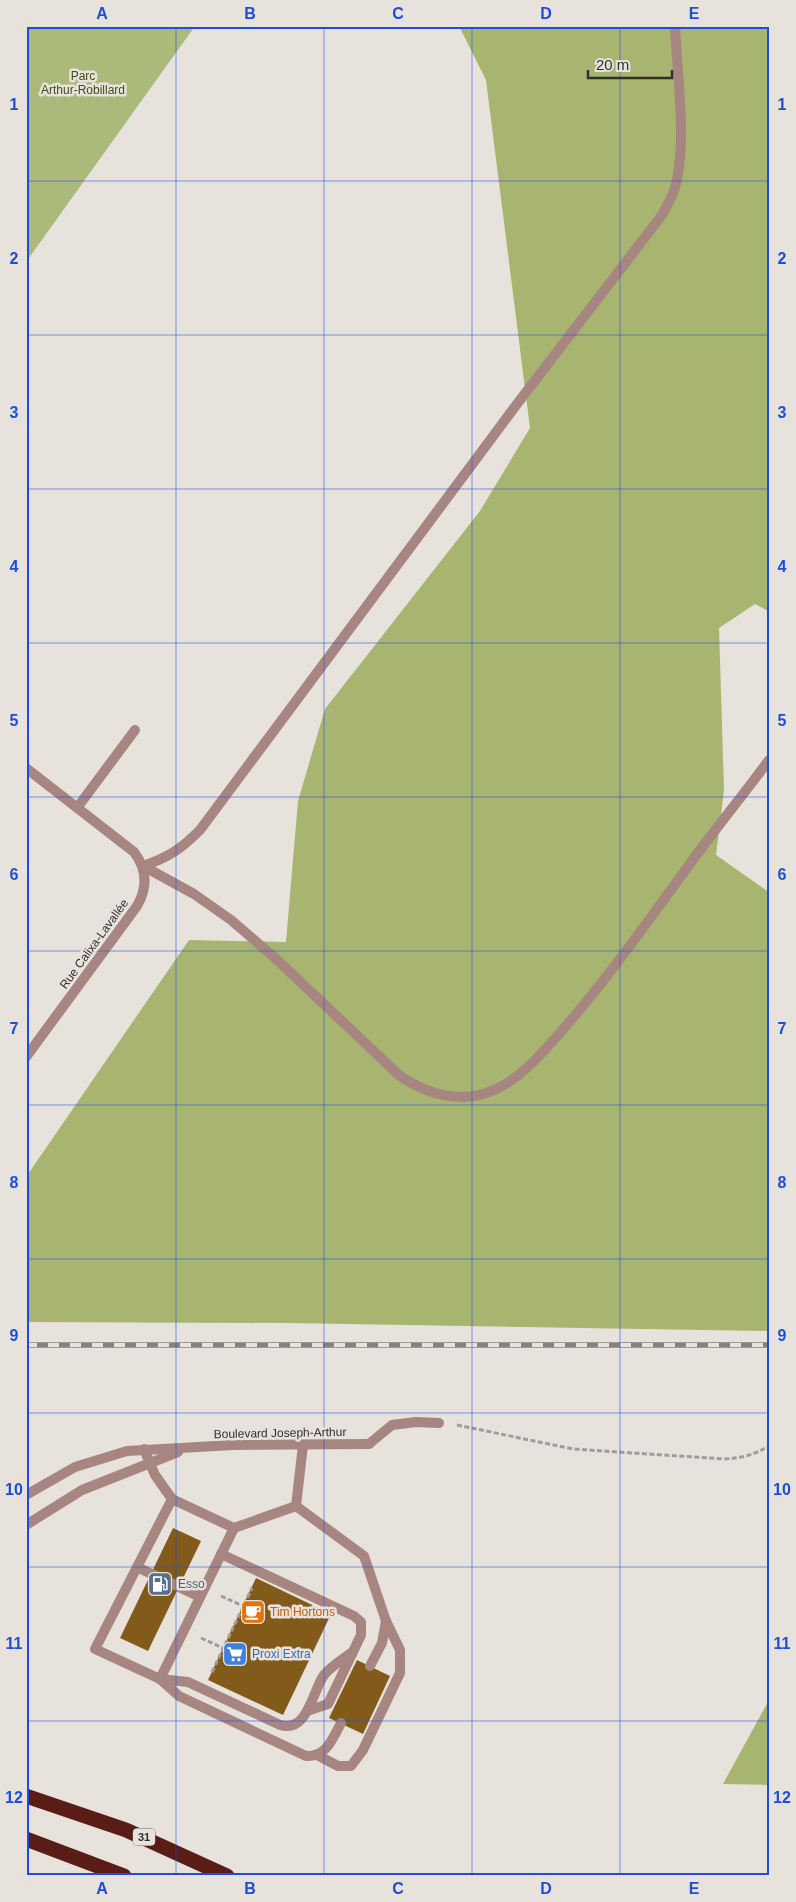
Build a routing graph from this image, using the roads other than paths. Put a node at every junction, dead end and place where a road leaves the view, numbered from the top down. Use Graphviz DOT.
graph roads {
  1 [pos="675,26"];
  2 [pos="136,730"];
  3 [pos="768,760"];
  4 [pos="26,768"];
  5 [pos="77,808"];
  6 [pos="143,866"];
  7 [pos="26,1057"];
  8 [pos="440,1423"];
  9 [pos="303,1445"];
  10 [pos="191,1448"];
  11 [pos="144,1449"];
  12 [pos="150,1462"];
  13 [pos="26,1495"];
  14 [pos="172,1499"];
  15 [pos="296,1506"];
  16 [pos="26,1525"];
  17 [pos="234,1528"];
  18 [pos="221,1554"];
  19 [pos="137,1567"];
  20 [pos="200,1597"];
  21 [pos="386,1621"];
  22 [pos="354,1651"];
  23 [pos="370,1666"];
  24 [pos="160,1679"];
  25 [pos="306,1711"];
  26 [pos="341,1723"];
  27 [pos="317,1756"];
  28 [pos="26,1796"];
  29 [pos="26,1839"];
  30 [pos="124,1876"];
  31 [pos="226,1876"];
  1 -- 6 [label="street"];
  2 -- 5 [label="street"];
  3 -- 6 [label="street"];
  4 -- 5 [label="street"];
  5 -- 6 [label="street"];
  6 -- 7 [label="street, Rue Calixa-Lavallée"];
  8 -- 9 [label="street, Boulevard Joseph-Arthur"];
  9 -- 10 [label="street, Boulevard Joseph-Arthur"];
  9 -- 15 [label="street"];
  10 -- 11 [label="street, Boulevard Joseph-Arthur"];
  10 -- 12 [label="street, Boulevard Joseph-Arthur"];
  11 -- 12 [label="street"];
  11 -- 13 [label="street, Boulevard Joseph-Arthur"];
  12 -- 14 [label="street"];
  12 -- 16 [label="street, Boulevard Joseph-Arthur"];
  14 -- 17 [label="street"];
  14 -- 19 [label="street"];
  15 -- 17 [label="street"];
  15 -- 21 [label="street"];
  17 -- 18 [label="street"];
  18 -- 20 [label="street"];
  18 -- 22 [label="street"];
  19 -- 20 [label="street"];
  19 -- 24 [label="street"];
  20 -- 24 [label="street"];
  21 -- 23 [label="street"];
  21 -- 27 [label="street"];
  22 -- 25 [label="street"];
  22 -- 25 [label="street"];
  24 -- 25 [label="street"];
  24 -- 27 [label="street"];
  26 -- 27 [label="street"];
  28 -- 31 [label="highway, 31"];
  29 -- 30 [label="highway"];
}
